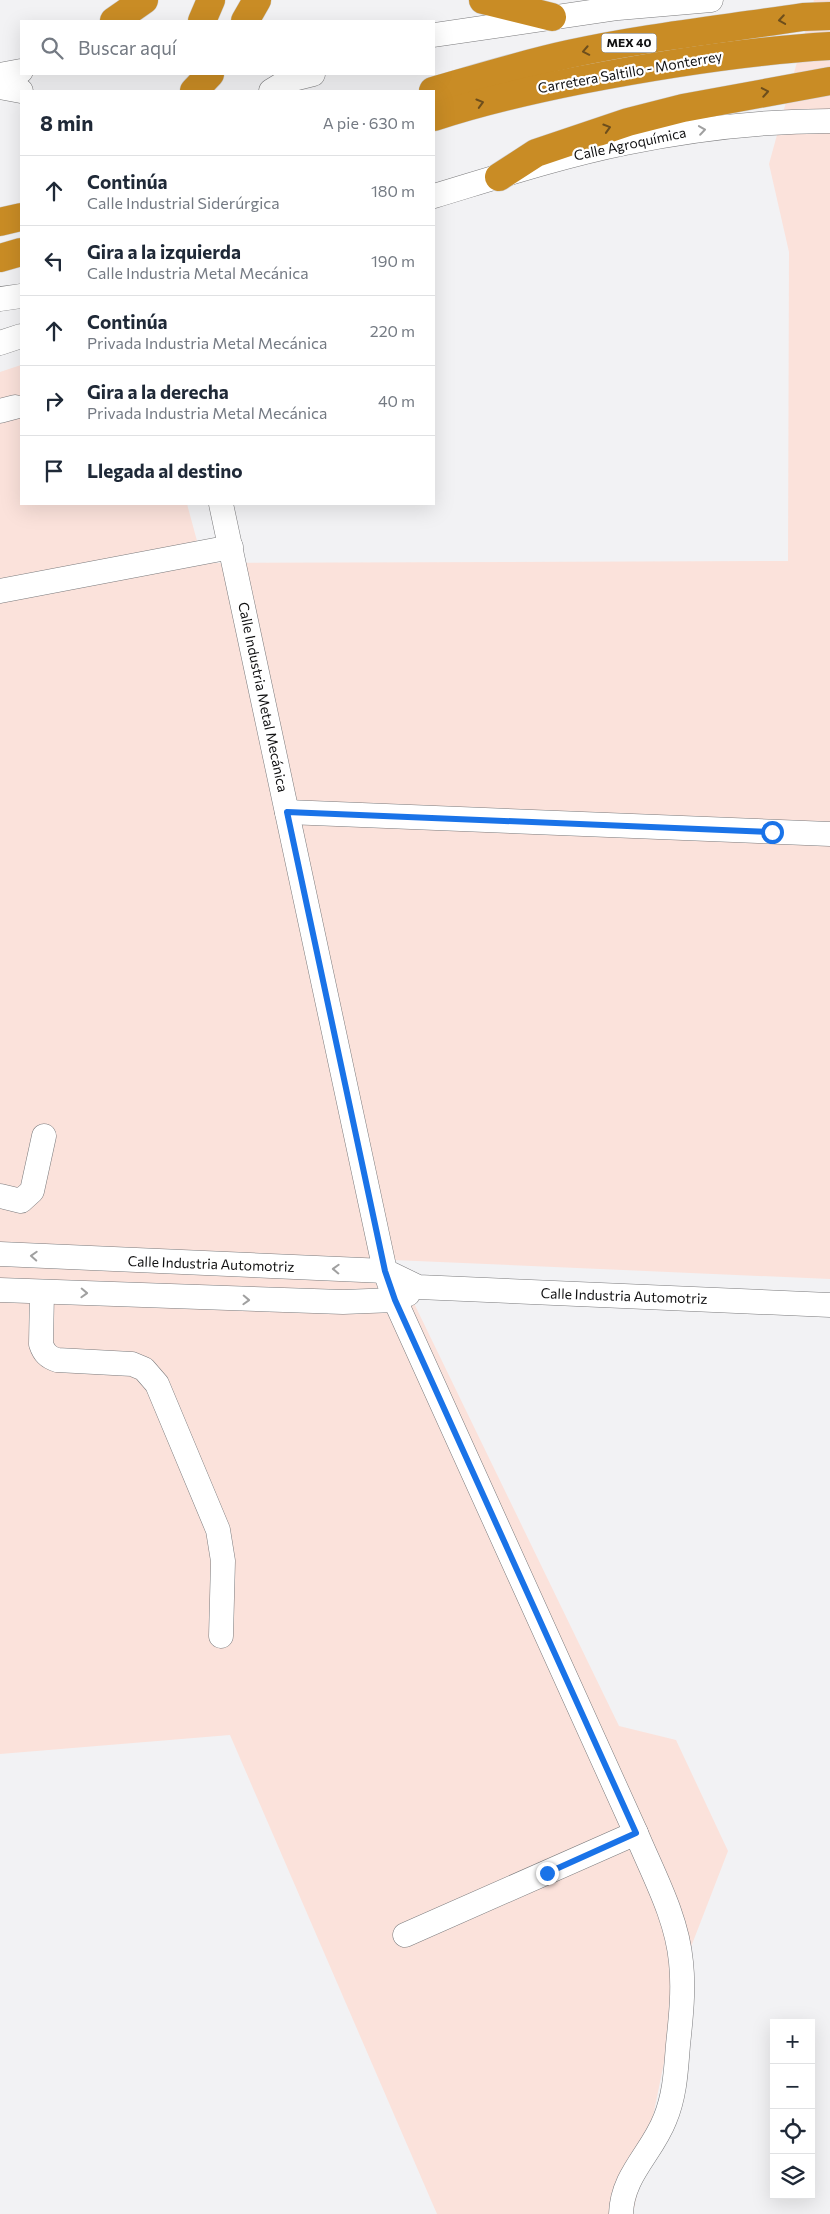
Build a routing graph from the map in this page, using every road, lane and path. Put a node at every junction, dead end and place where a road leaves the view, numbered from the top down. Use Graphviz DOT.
graph roads {
  1 [pos="144,0"];
  2 [pos="211,0"];
  3 [pos="257,0"];
  4 [pos="482,0"];
  5 [pos="711,0"];
  6 [pos="552,16"];
  7 [pos="830,16"];
  8 [pos="115,20"];
  9 [pos="202,20"];
  10 [pos="246,20"];
  11 [pos="470,30"];
  12 [pos="435,35"];
  13 [pos="830,46"];
  14 [pos="435,47"];
  15 [pos="20,71"];
  16 [pos="0,75"];
  17 [pos="184,75"];
  18 [pos="209,75"];
  19 [pos="309,75"];
  20 [pos="830,81"];
  21 [pos="0,87"];
  22 [pos="185,90"];
  23 [pos="195,90"];
  24 [pos="273,90"];
  25 [pos="435,90"];
  26 [pos="20,92"];
  27 [pos="435,116"];
  28 [pos="830,121"];
  29 [pos="499,177"];
  30 [pos="435,196"];
  31 [pos="20,217"];
  32 [pos="0,222"];
  33 [pos="20,252"];
  34 [pos="0,258"];
  35 [pos="20,296"];
  36 [pos="0,299"];
  37 [pos="20,336"];
  38 [pos="0,343"];
  39 [pos="221,505"];
  40 [pos="231,547"];
  41 [pos="0,591"];
  42 [pos="287,812"];
  43 [pos="830,834"];
  44 [pos="44,1136"];
  45 [pos="0,1196"];
  46 [pos="0,1254"];
  47 [pos="385,1271"];
  48 [pos="418,1287"];
  49 [pos="0,1290"];
  50 [pos="42,1292"];
  51 [pos="395,1300"];
  52 [pos="830,1304"];
  53 [pos="221,1636"];
  54 [pos="636,1833"];
  55 [pos="405,1935"];
  56 [pos="621,2214"];
  1 -- 8 [label="highway"];
  2 -- 9 [label="highway"];
  3 -- 10 [label="highway"];
  4 -- 6 [label="highway"];
  5 -- 6 [label="street"];
  6 -- 11 [label="street"];
  7 -- 25 [label="highway, Carretera Saltillo - Monterrey / MEX 40, one-way"];
  11 -- 12 [label="street"];
  11 -- 14 [label="street"];
  27 -- 13 [label="highway, Carretera Saltillo - Monterrey / MEX 40, one-way"];
  15 -- 16 [label="street"];
  17 -- 22 [label="highway"];
  18 -- 23 [label="highway"];
  19 -- 24 [label="street"];
  29 -- 20 [label="highway, one-way"];
  21 -- 26 [label="street"];
  29 -- 28 [label="street, Calle Agroquímica, one-way"];
  29 -- 30 [label="street, Calle Agroquímica"];
  31 -- 32 [label="highway"];
  33 -- 34 [label="highway"];
  35 -- 36 [label="street"];
  37 -- 38 [label="street"];
  39 -- 40 [label="street, Calle Industria Metal Mecánica"];
  40 -- 41 [label="street"];
  40 -- 42 [label="street, Calle Industria Metal Mecánica"];
  42 -- 43 [label="street"];
  42 -- 47 [label="street, Calle Industria Metal Mecánica"];
  44 -- 45 [label="street"];
  47 -- 46 [label="street, Calle Industria Automotriz, one-way"];
  47 -- 48 [label="street, Calle Industria Automotriz"];
  47 -- 51 [label="street, Calle Industria Metal Mecánica"];
  48 -- 51 [label="street"];
  48 -- 52 [label="street, Calle Industria Automotriz"];
  49 -- 50 [label="street"];
  50 -- 51 [label="street, one-way"];
  50 -- 53 [label="street"];
  51 -- 54 [label="street, Calle Industria Metal Mecánica"];
  54 -- 55 [label="street"];
  54 -- 56 [label="street, Calle Industria Metal Mecánica"];
}
